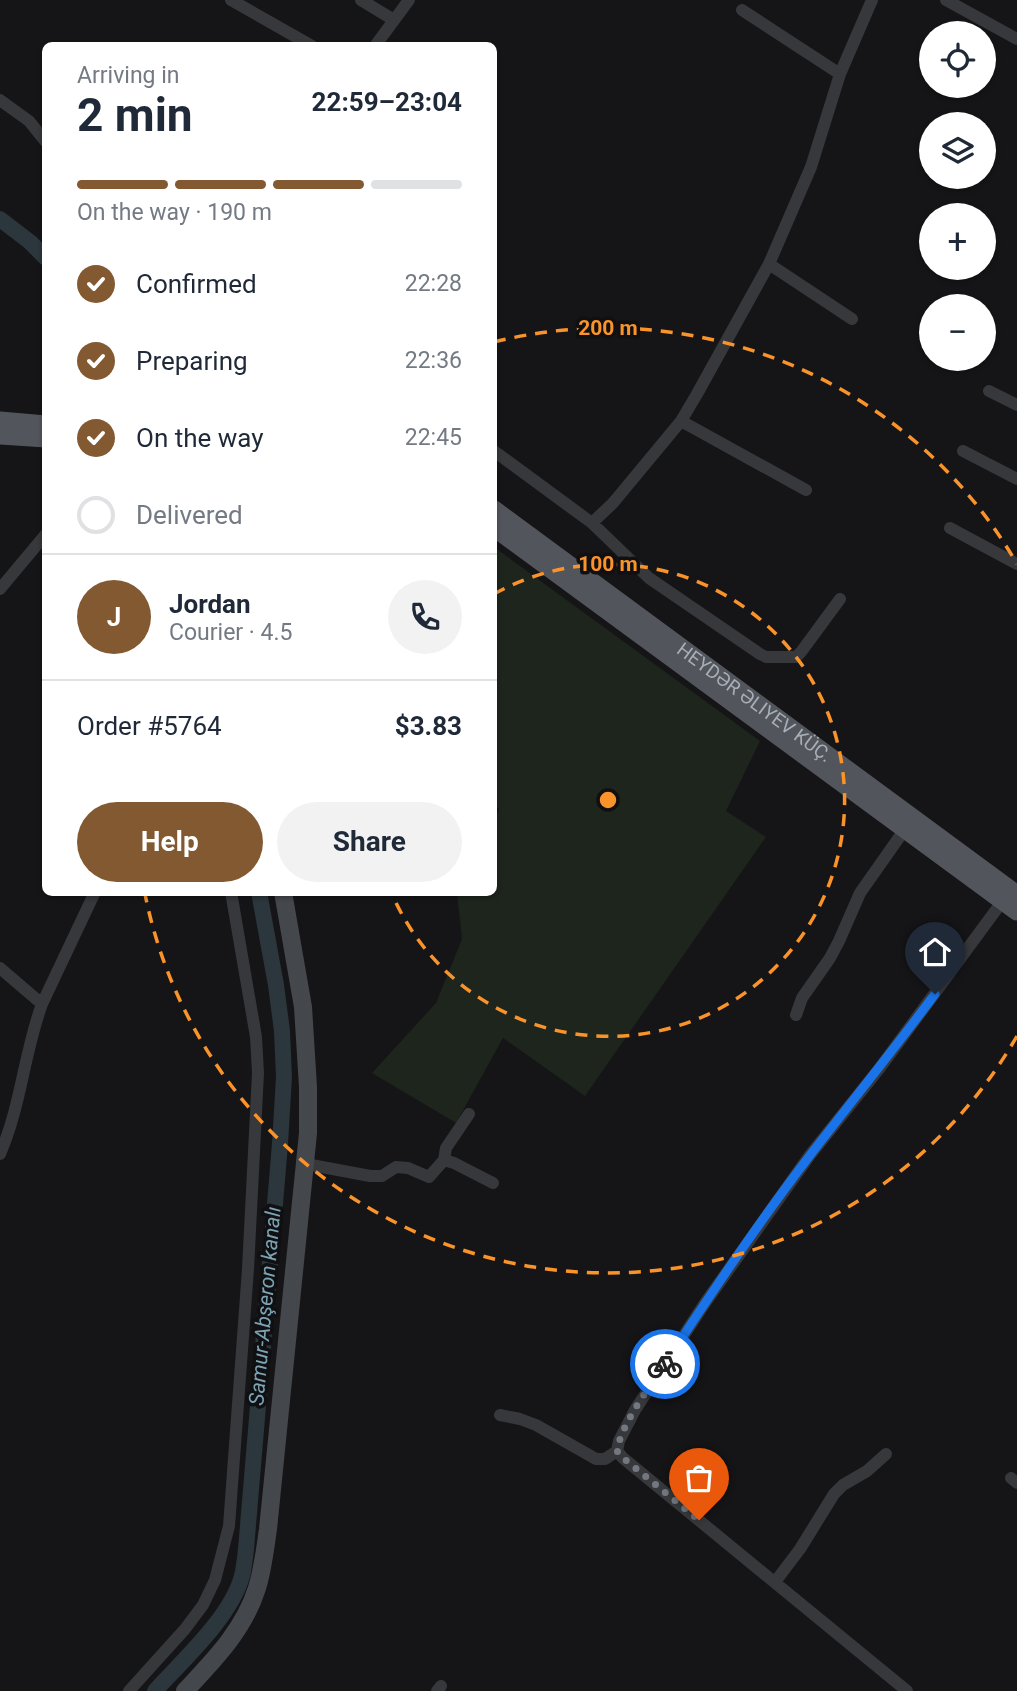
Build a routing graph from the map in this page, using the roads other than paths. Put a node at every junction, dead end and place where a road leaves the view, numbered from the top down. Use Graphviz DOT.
graph roads {
  1 [pos="231,0"];
  2 [pos="361,0"];
  3 [pos="410,0"];
  4 [pos="872,0"];
  5 [pos="946,0"];
  6 [pos="743,10"];
  7 [pos="394,20"];
  8 [pos="1017,39"];
  9 [pos="305,42"];
  10 [pos="378,42"];
  11 [pos="840,74"];
  12 [pos="0,100"];
  13 [pos="42,137"];
  14 [pos="769,264"];
  15 [pos="852,319"];
  16 [pos="989,391"];
  17 [pos="1017,405"];
  18 [pos="0,421"];
  19 [pos="681,421"];
  20 [pos="42,425"];
  21 [pos="0,435"];
  22 [pos="42,438"];
  23 [pos="963,451"];
  24 [pos="497,453"];
  25 [pos="1017,479"];
  26 [pos="806,490"];
  27 [pos="497,512"];
  28 [pos="592,523"];
  29 [pos="950,528"];
  30 [pos="497,529"];
  31 [pos="42,539"];
  32 [pos="1017,564"];
  33 [pos="0,589"];
  34 [pos="840,599"];
  35 [pos="905,829"];
  36 [pos="93,896"];
  37 [pos="232,896"];
  38 [pos="284,896"];
  39 [pos="1012,899"];
  40 [pos="0,968"];
  41 [pos="43,1004"];
  42 [pos="796,1015"];
  43 [pos="469,1114"];
  44 [pos="0,1154"];
  45 [pos="444,1160"];
  46 [pos="306,1164"];
  47 [pos="493,1183"];
  48 [pos="500,1415"];
  49 [pos="617,1451"];
  50 [pos="886,1454"];
  51 [pos="775,1582"];
  52 [pos="130,1691"];
  53 [pos="185,1691"];
  54 [pos="907,1691"];
  1 -- 9 [label="street"];
  2 -- 7 [label="street"];
  3 -- 7 [label="street"];
  4 -- 11 [label="street"];
  5 -- 8 [label="street"];
  6 -- 11 [label="street"];
  7 -- 10 [label="street"];
  11 -- 14 [label="street"];
  12 -- 13 [label="street"];
  14 -- 15 [label="street"];
  14 -- 19 [label="street"];
  16 -- 17 [label="street"];
  18 -- 20 [label="main road"];
  19 -- 26 [label="street"];
  19 -- 28 [label="street"];
  21 -- 22 [label="main road"];
  23 -- 25 [label="street"];
  24 -- 28 [label="street"];
  27 -- 39 [label="main road, HEYDƏR ƏLIYEV KÜÇ."];
  28 -- 34 [label="street"];
  29 -- 32 [label="street"];
  30 -- 35 [label="main road, HEYDƏR ƏLIYEV KÜÇ."];
  31 -- 33 [label="street"];
  35 -- 39 [label="main road, HEYDƏR ƏLIYEV KÜÇ."];
  35 -- 42 [label="street"];
  36 -- 41 [label="street"];
  37 -- 52 [label="street"];
  38 -- 46 [label="street"];
  39 -- 49 [label="street"];
  40 -- 41 [label="street"];
  41 -- 44 [label="street"];
  43 -- 45 [label="street"];
  45 -- 46 [label="street"];
  45 -- 47 [label="street"];
  46 -- 53 [label="street"];
  48 -- 49 [label="street"];
  49 -- 51 [label="street"];
  50 -- 51 [label="street"];
  51 -- 54 [label="street"];
}
